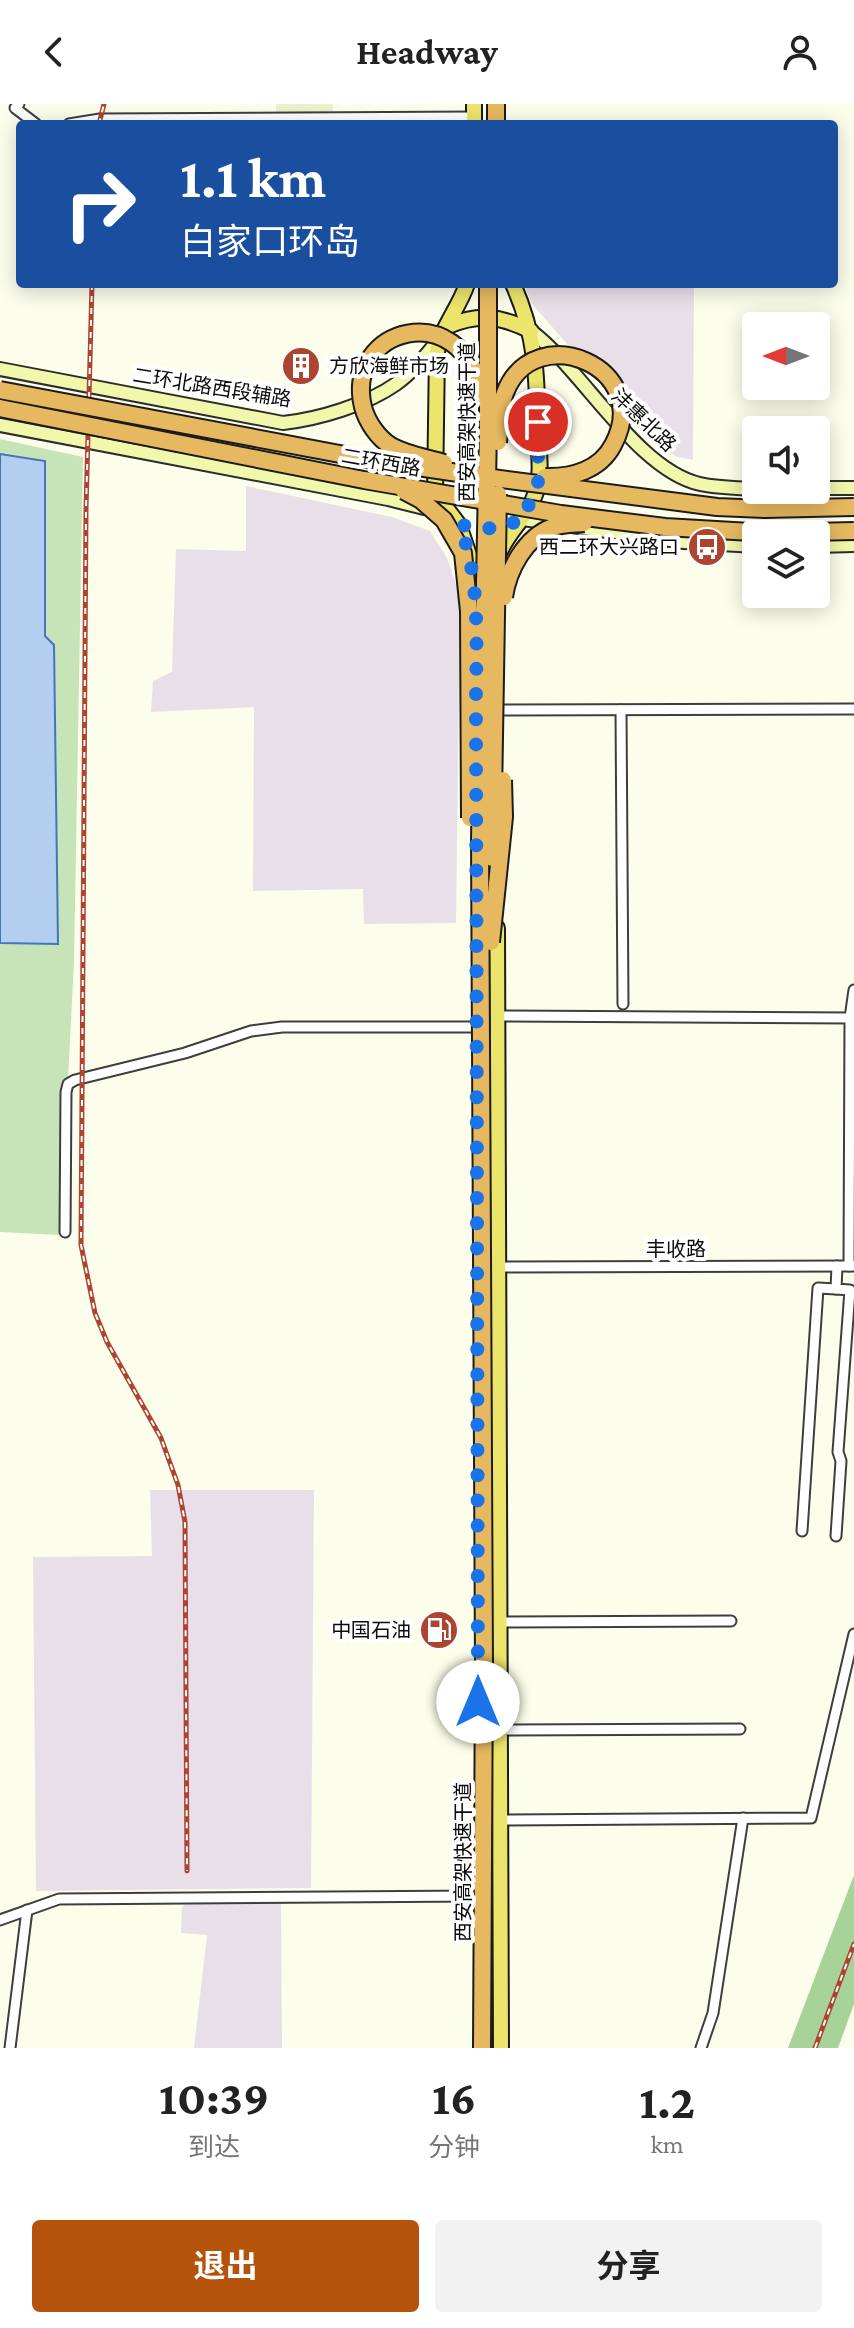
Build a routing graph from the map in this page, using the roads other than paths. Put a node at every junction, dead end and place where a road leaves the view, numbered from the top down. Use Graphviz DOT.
graph roads {
  1 [pos="488,104"];
  2 [pos="17,106"];
  3 [pos="478,117"];
  4 [pos="32,120"];
  5 [pos="103,120"];
  6 [pos="465,288"];
  7 [pos="488,288"];
  8 [pos="497,288"];
  9 [pos="515,288"];
  10 [pos="531,331"];
  11 [pos="444,332"];
  12 [pos="0,369"];
  13 [pos="0,390"];
  14 [pos="0,408"];
  15 [pos="0,425"];
  16 [pos="493,436"];
  17 [pos="485,477"];
  18 [pos="364,480"];
  19 [pos="742,488"];
  20 [pos="830,488"];
  21 [pos="854,488"];
  22 [pos="854,507"];
  23 [pos="523,519"];
  24 [pos="459,525"];
  25 [pos="665,527"];
  26 [pos="854,531"];
  27 [pos="742,545"];
  28 [pos="854,545"];
  29 [pos="830,546"];
  30 [pos="854,709"];
  31 [pos="497,710"];
  32 [pos="621,710"];
  33 [pos="486,942"];
  34 [pos="854,990"];
  35 [pos="623,1004"];
  36 [pos="497,1016"];
  37 [pos="850,1018"];
  38 [pos="477,1027"];
  39 [pos="65,1232"];
  40 [pos="837,1266"];
  41 [pos="852,1266"];
  42 [pos="498,1267"];
  43 [pos="836,1289"];
  44 [pos="802,1531"];
  45 [pos="836,1536"];
  46 [pos="731,1621"];
  47 [pos="499,1622"];
  48 [pos="854,1634"];
  49 [pos="740,1729"];
  50 [pos="500,1730"];
  51 [pos="743,1818"];
  52 [pos="500,1820"];
  53 [pos="477,1896"];
  54 [pos="27,1910"];
  55 [pos="0,1920"];
  56 [pos="10,2048"];
  57 [pos="479,2048"];
  58 [pos="492,2048"];
  59 [pos="501,2048"];
  60 [pos="701,2048"];
  1 -- 3 [label="highway"];
  2 -- 4 [label="street"];
  3 -- 5 [label="street"];
  6 -- 11 [label="main road"];
  7 -- 16 [label="highway, 西安高架快速干道, bridge"];
  8 -- 16 [label="highway, 西安高架快速干道, bridge"];
  9 -- 10 [label="main road"];
  10 -- 11 [label="main road"];
  10 -- 19 [label="main road, 沣惠北路"];
  10 -- 23 [label="main road"];
  11 -- 12 [label="main road, 二环北路西段辅路"];
  11 -- 24 [label="main road"];
  13 -- 17 [label="highway, 二环西路, bridge"];
  14 -- 18 [label="highway, 二环西路, bridge"];
  15 -- 24 [label="main road"];
  16 -- 17 [label="highway, bridge"];
  16 -- 17 [label="highway, bridge"];
  16 -- 33 [label="highway, 西安高架快速干道, bridge"];
  17 -- 22 [label="highway, 二环西路, bridge"];
  18 -- 25 [label="highway, 二环西路, bridge"];
  18 -- 33 [label="highway, bridge"];
  20 -- 21 [label="main road"];
  23 -- 24 [label="main road"];
  23 -- 27 [label="main road"];
  23 -- 31 [label="main road"];
  24 -- 38 [label="main road"];
  25 -- 26 [label="highway, 二环西路, bridge"];
  25 -- 33 [label="highway, bridge"];
  28 -- 29 [label="main road"];
  30 -- 32 [label="street"];
  31 -- 32 [label="street"];
  31 -- 36 [label="main road"];
  32 -- 35 [label="street"];
  33 -- 57 [label="highway, 西安高架快速干道, bridge"];
  33 -- 58 [label="highway, 西安高架快速干道"];
  34 -- 37 [label="street"];
  36 -- 37 [label="street"];
  36 -- 42 [label="main road"];
  37 -- 41 [label="street"];
  38 -- 39 [label="street"];
  38 -- 53 [label="main road"];
  40 -- 41 [label="street, 丰收路"];
  40 -- 42 [label="street, 丰收路"];
  40 -- 43 [label="street"];
  42 -- 47 [label="main road"];
  43 -- 44 [label="street"];
  43 -- 45 [label="street"];
  46 -- 47 [label="street"];
  47 -- 50 [label="main road"];
  48 -- 51 [label="street"];
  49 -- 50 [label="street"];
  50 -- 52 [label="main road"];
  51 -- 52 [label="street"];
  51 -- 60 [label="street"];
  52 -- 59 [label="main road"];
  53 -- 54 [label="street"];
  53 -- 57 [label="main road"];
  54 -- 55 [label="street"];
  54 -- 56 [label="street"];
}
